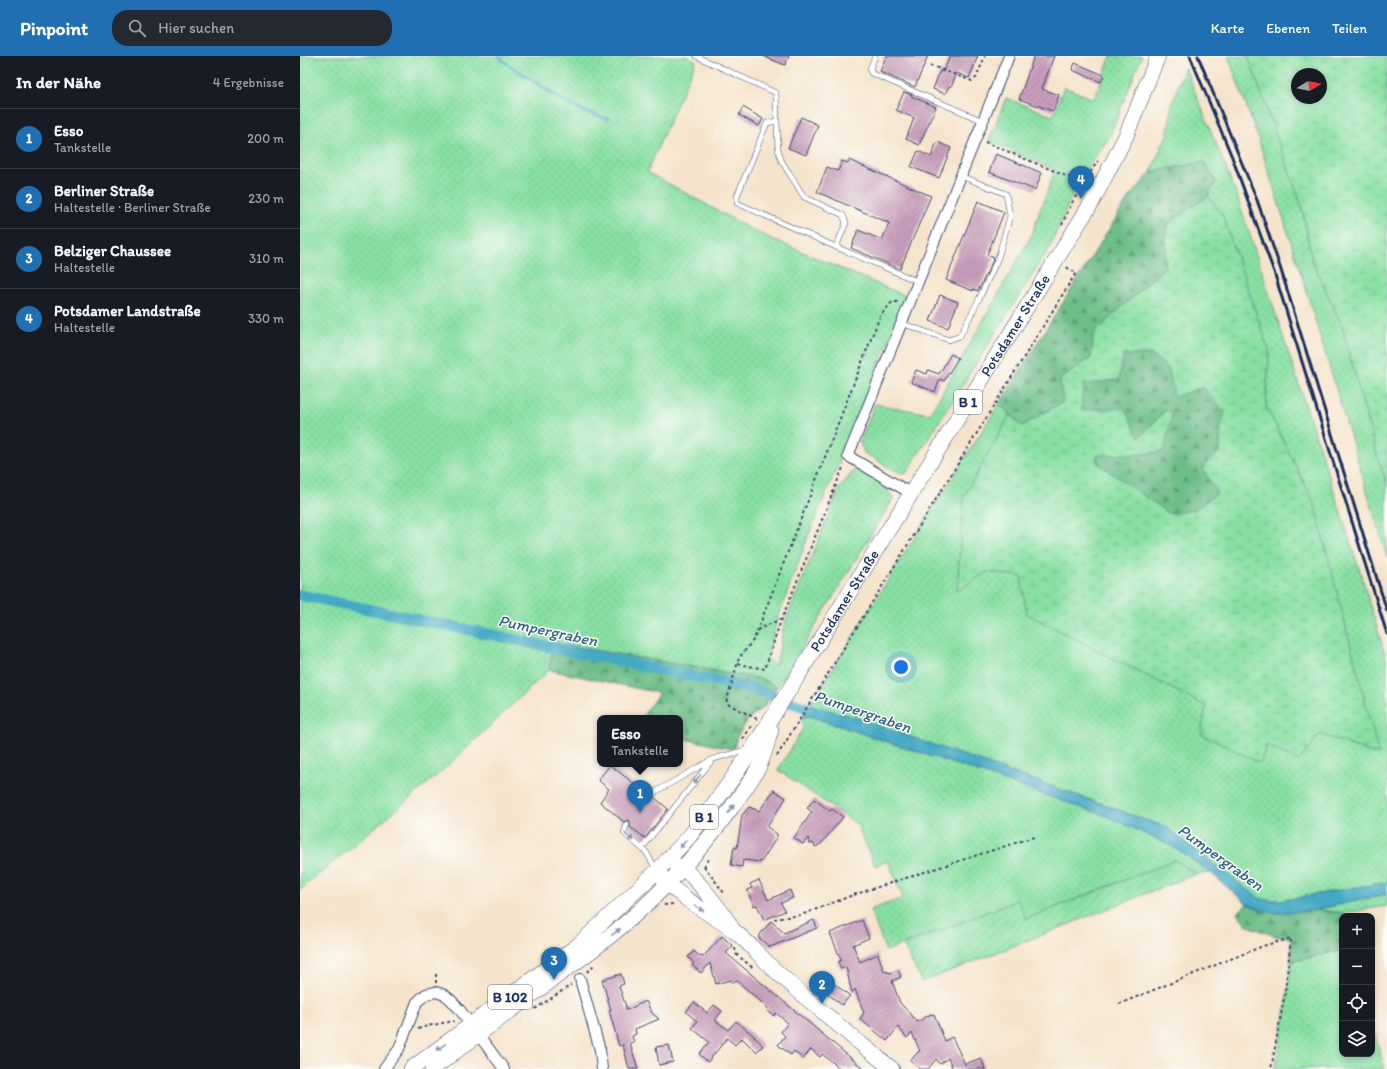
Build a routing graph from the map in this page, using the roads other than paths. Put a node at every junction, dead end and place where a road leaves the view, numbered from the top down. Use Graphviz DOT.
graph roads {
  1 [pos="696,56"];
  2 [pos="875,56"];
  3 [pos="1009,56"];
  4 [pos="1158,56"];
  5 [pos="777,121"];
  6 [pos="983,121"];
  7 [pos="961,176"];
  8 [pos="836,247"];
  9 [pos="917,282"];
  10 [pos="901,323"];
  11 [pos="912,494"];
  12 [pos="778,708"];
  13 [pos="753,748"];
  14 [pos="713,759"];
  15 [pos="650,795"];
  16 [pos="627,824"];
  17 [pos="642,848"];
  18 [pos="661,868"];
  19 [pos="684,868"];
  20 [pos="668,884"];
  21 [pos="735,932"];
  22 [pos="580,979"];
  23 [pos="471,1025"];
  24 [pos="384,1069"];
  25 [pos="412,1069"];
  26 [pos="432,1069"];
  27 [pos="504,1069"];
  28 [pos="602,1069"];
  29 [pos="892,1069"];
  1 -- 5 [label="lane"];
  2 -- 6 [label="lane"];
  3 -- 6 [label="street"];
  4 -- 11 [label="main road, Potsdamer Straße / B 1"];
  5 -- 8 [label="lane"];
  5 -- 8 [label="lane"];
  6 -- 7 [label="street"];
  7 -- 9 [label="street"];
  7 -- 10 [label="lane"];
  8 -- 9 [label="lane"];
  9 -- 10 [label="street"];
  10 -- 11 [label="street"];
  11 -- 12 [label="main road, Potsdamer Straße / B 1"];
  12 -- 13 [label="main road, Potsdamer Straße / B 1"];
  19 -- 12 [label="main road, Potsdamer Straße / B 1, one-way"];
  13 -- 14 [label="lane"];
  13 -- 18 [label="main road, Potsdamer Straße / B 1, one-way"];
  14 -- 15 [label="lane"];
  14 -- 17 [label="lane, one-way"];
  16 -- 17 [label="lane, one-way"];
  17 -- 18 [label="lane"];
  18 -- 19 [label="main road"];
  18 -- 20 [label="main road"];
  18 -- 23 [label="main road, B 102"];
  19 -- 20 [label="main road, B 102"];
  19 -- 21 [label="main road"];
  20 -- 21 [label="main road, one-way"];
  23 -- 20 [label="main road, B 102, one-way"];
  21 -- 29 [label="main road"];
  22 -- 28 [label="street"];
  23 -- 24 [label="street"];
  23 -- 25 [label="main road, B 102, one-way"];
  23 -- 26 [label="main road, B 102"];
  23 -- 27 [label="street"];
}
